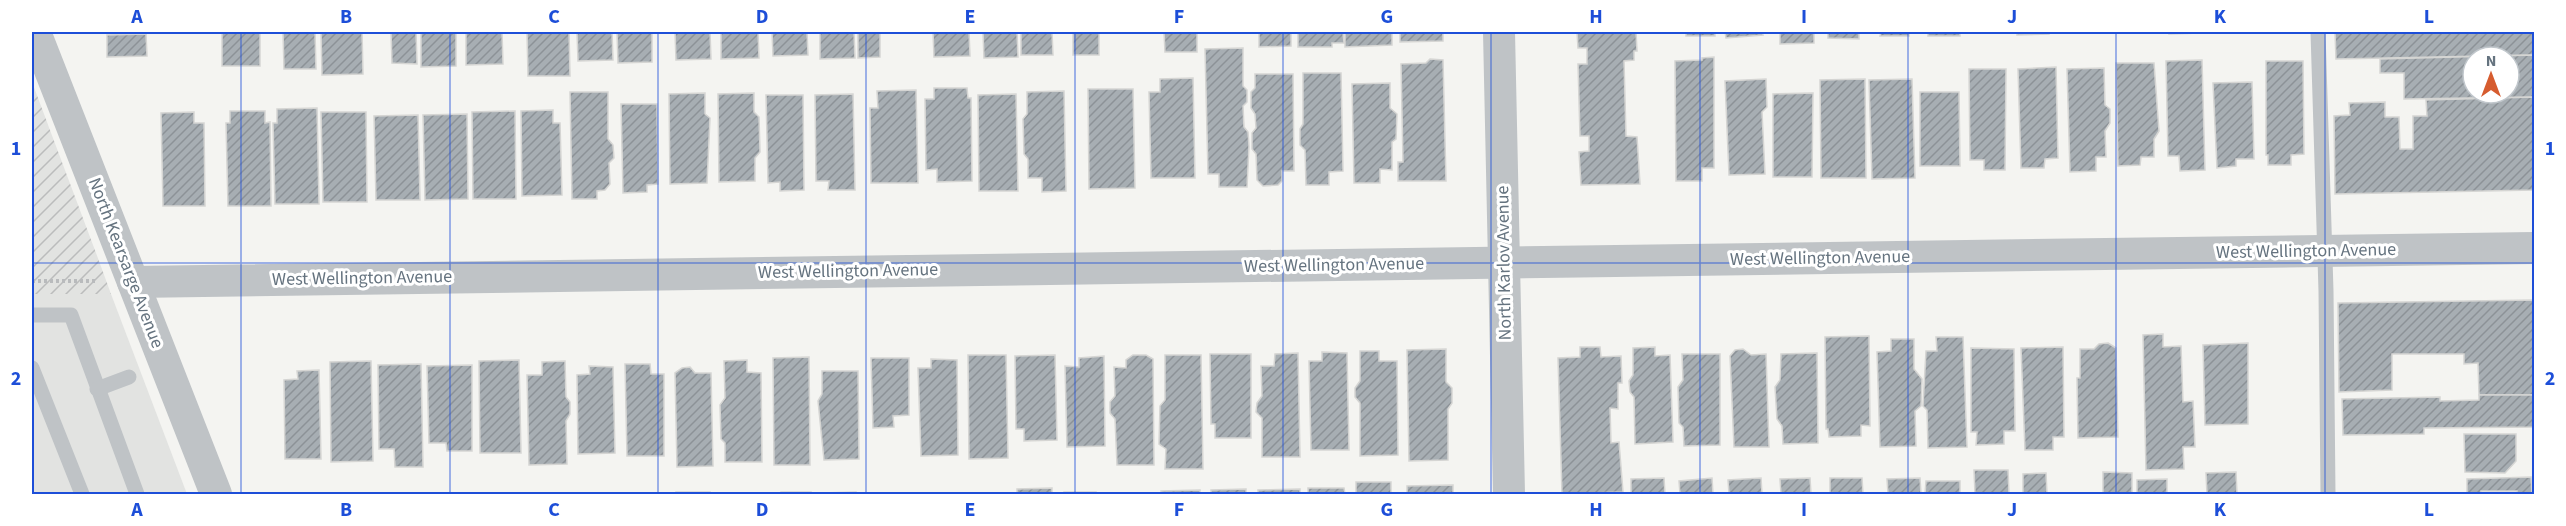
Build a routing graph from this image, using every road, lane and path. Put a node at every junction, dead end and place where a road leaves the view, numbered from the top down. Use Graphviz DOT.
graph roads {
  1 [pos="35,32"];
  2 [pos="1499,32"];
  3 [pos="2318,32"];
  4 [pos="2535,248"];
  5 [pos="2325,251"];
  6 [pos="1504,263"];
  7 [pos="32,281"];
  8 [pos="100,281"];
  9 [pos="133,282"];
  10 [pos="32,315"];
  11 [pos="32,368"];
  12 [pos="129,377"];
  13 [pos="97,388"];
  14 [pos="82,495"];
  15 [pos="137,495"];
  16 [pos="216,495"];
  17 [pos="1509,495"];
  18 [pos="2328,495"];
  1 -- 9 [label="street, North Kearsarge Avenue"];
  2 -- 6 [label="street, North Karlov Avenue"];
  3 -- 5 [label="lane"];
  4 -- 5 [label="street, West Wellington Avenue"];
  5 -- 6 [label="street, West Wellington Avenue"];
  5 -- 18 [label="lane"];
  6 -- 9 [label="street, West Wellington Avenue"];
  6 -- 17 [label="street, North Karlov Avenue"];
  7 -- 8 [label="path"];
  9 -- 16 [label="street, North Kearsarge Avenue"];
  10 -- 13 [label="lane"];
  11 -- 14 [label="lane"];
  12 -- 13 [label="lane"];
  13 -- 15 [label="lane"];
}
